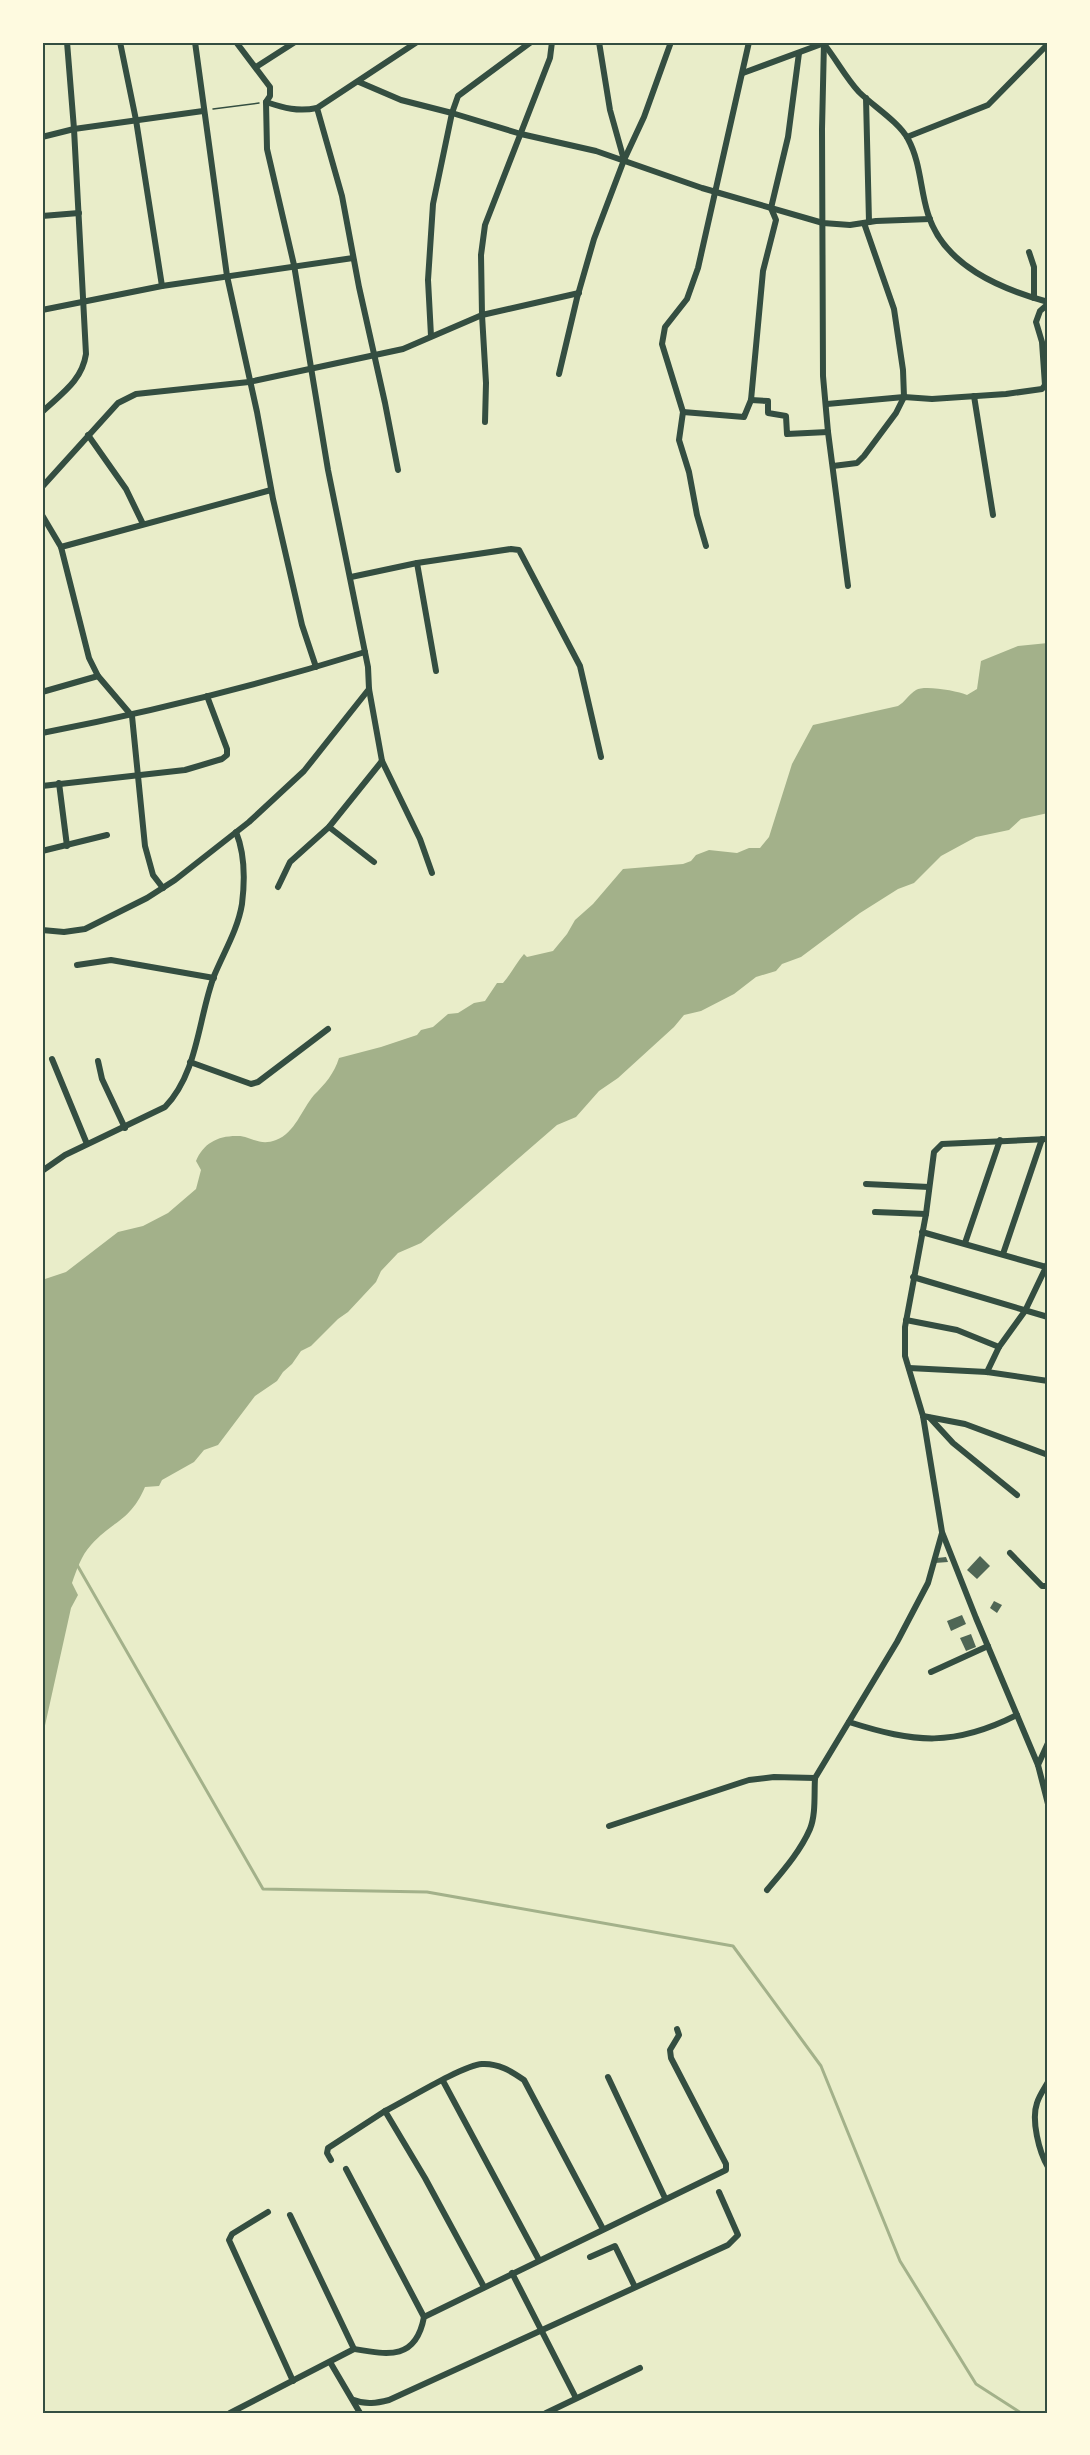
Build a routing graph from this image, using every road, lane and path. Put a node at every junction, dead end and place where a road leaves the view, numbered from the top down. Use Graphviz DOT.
graph roads {
  1 [pos="67,42"];
  2 [pos="120,42"];
  3 [pos="195,42"];
  4 [pos="236,42"];
  5 [pos="295,42"];
  6 [pos="417,42"];
  7 [pos="531,42"];
  8 [pos="552,42"];
  9 [pos="599,42"];
  10 [pos="670,42"];
  11 [pos="749,42"];
  12 [pos="826,43"];
  13 [pos="1048,44"];
  14 [pos="798,53"];
  15 [pos="256,67"];
  16 [pos="742,73"];
  17 [pos="359,82"];
  18 [pos="866,98"];
  19 [pos="266,102"];
  20 [pos="317,108"];
  21 [pos="203,111"];
  22 [pos="452,113"];
  23 [pos="136,120"];
  24 [pos="74,129"];
  25 [pos="521,134"];
  26 [pos="42,137"];
  27 [pos="908,137"];
  28 [pos="624,160"];
  29 [pos="715,192"];
  30 [pos="771,208"];
  31 [pos="79,213"];
  32 [pos="42,216"];
  33 [pos="930,219"];
  34 [pos="823,223"];
  35 [pos="866,223"];
  36 [pos="1029,252"];
  37 [pos="354,258"];
  38 [pos="294,265"];
  39 [pos="227,276"];
  40 [pos="162,286"];
  41 [pos="579,293"];
  42 [pos="1034,298"];
  43 [pos="85,301"];
  44 [pos="1048,303"];
  45 [pos="42,310"];
  46 [pos="482,315"];
  47 [pos="431,336"];
  48 [pos="374,355"];
  49 [pos="309,369"];
  50 [pos="559,374"];
  51 [pos="249,382"];
  52 [pos="974,396"];
  53 [pos="904,397"];
  54 [pos="751,400"];
  55 [pos="826,404"];
  56 [pos="42,412"];
  57 [pos="683,412"];
  58 [pos="485,422"];
  59 [pos="828,432"];
  60 [pos="88,435"];
  61 [pos="833,466"];
  62 [pos="398,470"];
  63 [pos="42,487"];
  64 [pos="271,490"];
  65 [pos="42,515"];
  66 [pos="993,515"];
  67 [pos="143,524"];
  68 [pos="706,546"];
  69 [pos="61,547"];
  70 [pos="417,563"];
  71 [pos="351,577"];
  72 [pos="848,586"];
  73 [pos="365,652"];
  74 [pos="316,667"];
  75 [pos="436,671"];
  76 [pos="98,676"];
  77 [pos="369,689"];
  78 [pos="42,692"];
  79 [pos="207,696"];
  80 [pos="132,716"];
  81 [pos="42,733"];
  82 [pos="602,757"];
  83 [pos="382,761"];
  84 [pos="136,774"];
  85 [pos="59,783"];
  86 [pos="42,786"];
  87 [pos="329,827"];
  88 [pos="236,832"];
  89 [pos="107,835"];
  90 [pos="67,846"];
  91 [pos="42,851"];
  92 [pos="374,862"];
  93 [pos="432,873"];
  94 [pos="278,887"];
  95 [pos="163,888"];
  96 [pos="42,930"];
  97 [pos="77,965"];
  98 [pos="214,978"];
  99 [pos="328,1029"];
  100 [pos="52,1059"];
  101 [pos="98,1060"];
  102 [pos="190,1062"];
  103 [pos="125,1128"];
  104 [pos="1045,1139"];
  105 [pos="1000,1140"];
  106 [pos="87,1144"];
  107 [pos="42,1171"];
  108 [pos="866,1184"];
  109 [pos="929,1187"];
  110 [pos="875,1212"];
  111 [pos="926,1214"];
  112 [pos="922,1232"];
  113 [pos="965,1243"];
  114 [pos="1003,1254"];
  115 [pos="1047,1265"];
  116 [pos="914,1277"];
  117 [pos="1025,1311"];
  118 [pos="1048,1317"];
  119 [pos="906,1320"];
  120 [pos="999,1347"];
  121 [pos="909,1368"];
  122 [pos="987,1372"];
  123 [pos="1048,1381"];
  124 [pos="927,1417"];
  125 [pos="1048,1455"];
  126 [pos="1017,1495"];
  127 [pos="942,1532"];
  128 [pos="1010,1553"];
  129 [pos="1048,1586"];
  130 [pos="988,1646"];
  131 [pos="931,1672"];
  132 [pos="1017,1714"];
  133 [pos="849,1722"];
  134 [pos="1048,1743"];
  135 [pos="1038,1765"];
  136 [pos="815,1778"];
  137 [pos="1048,1804"];
  138 [pos="609,1826"];
  139 [pos="766,1890"];
  140 [pos="676,2029"];
  141 [pos="608,2078"];
  142 [pos="442,2080"];
  143 [pos="1048,2082"];
  144 [pos="385,2111"];
  145 [pos="331,2160"];
  146 [pos="1048,2167"];
  147 [pos="346,2169"];
  148 [pos="719,2192"];
  149 [pos="665,2198"];
  150 [pos="268,2212"];
  151 [pos="290,2215"];
  152 [pos="603,2229"];
  153 [pos="590,2257"];
  154 [pos="539,2260"];
  155 [pos="512,2273"];
  156 [pos="484,2287"];
  157 [pos="635,2287"];
  158 [pos="424,2317"];
  159 [pos="541,2330"];
  160 [pos="354,2349"];
  161 [pos="330,2362"];
  162 [pos="640,2368"];
  163 [pos="293,2381"];
  164 [pos="576,2398"];
  165 [pos="354,2400"];
  166 [pos="230,2413"];
  167 [pos="360,2413"];
  168 [pos="546,2413"];
  1 -- 24 [label="street"];
  2 -- 23 [label="street"];
  3 -- 21 [label="street"];
  4 -- 15 [label="street"];
  5 -- 15 [label="street"];
  6 -- 17 [label="street"];
  7 -- 22 [label="street"];
  8 -- 25 [label="street"];
  9 -- 28 [label="street"];
  10 -- 28 [label="street"];
  11 -- 16 [label="street"];
  12 -- 14 [label="street"];
  12 -- 18 [label="street"];
  12 -- 34 [label="street"];
  13 -- 27 [label="street"];
  14 -- 16 [label="street"];
  14 -- 30 [label="street"];
  15 -- 19 [label="street"];
  16 -- 29 [label="street"];
  17 -- 20 [label="street"];
  17 -- 22 [label="street"];
  18 -- 27 [label="street"];
  18 -- 35 [label="street"];
  19 -- 20 [label="street"];
  19 -- 21 [label="path"];
  19 -- 38 [label="street"];
  20 -- 37 [label="street"];
  21 -- 23 [label="street"];
  21 -- 39 [label="street"];
  22 -- 25 [label="street"];
  22 -- 47 [label="street"];
  23 -- 24 [label="street"];
  23 -- 40 [label="street"];
  24 -- 26 [label="street"];
  24 -- 31 [label="street"];
  25 -- 28 [label="street"];
  25 -- 46 [label="street"];
  27 -- 33 [label="street"];
  28 -- 29 [label="street"];
  28 -- 41 [label="street"];
  29 -- 30 [label="street"];
  29 -- 57 [label="street"];
  30 -- 34 [label="street"];
  30 -- 54 [label="street"];
  31 -- 32 [label="street"];
  31 -- 43 [label="street"];
  33 -- 35 [label="street"];
  33 -- 42 [label="street"];
  34 -- 35 [label="street"];
  34 -- 55 [label="street"];
  35 -- 53 [label="street"];
  36 -- 42 [label="street"];
  37 -- 38 [label="street"];
  37 -- 48 [label="street"];
  38 -- 39 [label="street"];
  38 -- 49 [label="street"];
  39 -- 40 [label="street"];
  39 -- 51 [label="street"];
  40 -- 43 [label="street"];
  41 -- 46 [label="street"];
  41 -- 50 [label="street"];
  42 -- 44 [label="street"];
  43 -- 45 [label="street"];
  43 -- 56 [label="street"];
  44 -- 52 [label="street"];
  46 -- 47 [label="street"];
  46 -- 58 [label="street"];
  47 -- 48 [label="street"];
  48 -- 49 [label="street"];
  48 -- 62 [label="street"];
  49 -- 51 [label="street"];
  49 -- 71 [label="street"];
  51 -- 60 [label="street"];
  51 -- 64 [label="street"];
  52 -- 53 [label="street"];
  52 -- 66 [label="street"];
  53 -- 55 [label="street"];
  53 -- 61 [label="street"];
  54 -- 57 [label="street"];
  54 -- 59 [label="street"];
  55 -- 59 [label="street"];
  57 -- 68 [label="street"];
  59 -- 61 [label="street"];
  60 -- 63 [label="street"];
  60 -- 67 [label="street"];
  61 -- 72 [label="street"];
  64 -- 67 [label="street"];
  64 -- 74 [label="street"];
  65 -- 69 [label="street"];
  67 -- 69 [label="street"];
  69 -- 76 [label="street"];
  70 -- 71 [label="street"];
  70 -- 75 [label="street"];
  70 -- 82 [label="street"];
  71 -- 73 [label="street"];
  73 -- 74 [label="street"];
  73 -- 77 [label="street"];
  74 -- 79 [label="street"];
  76 -- 78 [label="street"];
  76 -- 80 [label="street"];
  77 -- 83 [label="street"];
  77 -- 88 [label="street"];
  79 -- 80 [label="street"];
  79 -- 84 [label="street"];
  80 -- 81 [label="street"];
  80 -- 84 [label="street"];
  83 -- 87 [label="street"];
  83 -- 93 [label="street"];
  84 -- 85 [label="street"];
  84 -- 95 [label="street"];
  85 -- 86 [label="street"];
  85 -- 90 [label="street"];
  87 -- 92 [label="street"];
  87 -- 94 [label="street"];
  88 -- 95 [label="street"];
  88 -- 98 [label="street"];
  89 -- 90 [label="street"];
  90 -- 91 [label="street"];
  95 -- 96 [label="street"];
  97 -- 98 [label="street"];
  98 -- 102 [label="street"];
  99 -- 102 [label="street"];
  100 -- 106 [label="street"];
  101 -- 103 [label="street"];
  102 -- 103 [label="street"];
  103 -- 106 [label="street"];
  104 -- 105 [label="street"];
  104 -- 114 [label="street"];
  105 -- 109 [label="street"];
  105 -- 113 [label="street"];
  106 -- 107 [label="street"];
  108 -- 109 [label="street"];
  109 -- 111 [label="street"];
  110 -- 111 [label="street"];
  111 -- 112 [label="street"];
  112 -- 113 [label="street"];
  112 -- 116 [label="street"];
  113 -- 114 [label="street"];
  114 -- 115 [label="street"];
  115 -- 117 [label="street"];
  116 -- 117 [label="street"];
  116 -- 119 [label="street"];
  117 -- 118 [label="street"];
  117 -- 120 [label="street"];
  119 -- 120 [label="street"];
  119 -- 121 [label="street"];
  120 -- 122 [label="street"];
  121 -- 122 [label="street"];
  121 -- 124 [label="street"];
  122 -- 123 [label="street"];
  124 -- 125 [label="street"];
  124 -- 126 [label="street"];
  124 -- 127 [label="street"];
  127 -- 130 [label="street"];
  127 -- 133 [label="street"];
  128 -- 129 [label="street"];
  130 -- 131 [label="street"];
  130 -- 132 [label="street"];
  132 -- 133 [label="street"];
  132 -- 135 [label="street"];
  133 -- 136 [label="street"];
  134 -- 135 [label="street"];
  135 -- 137 [label="street"];
  136 -- 138 [label="street"];
  136 -- 139 [label="street"];
  140 -- 149 [label="street"];
  141 -- 149 [label="street"];
  142 -- 144 [label="street"];
  142 -- 152 [label="street"];
  142 -- 154 [label="street"];
  143 -- 146 [label="street"];
  144 -- 145 [label="street"];
  144 -- 156 [label="street"];
  147 -- 158 [label="street"];
  148 -- 157 [label="street"];
  149 -- 152 [label="street"];
  150 -- 163 [label="street"];
  151 -- 160 [label="street"];
  152 -- 154 [label="street"];
  153 -- 157 [label="street"];
  154 -- 155 [label="street"];
  155 -- 156 [label="street"];
  155 -- 159 [label="street"];
  156 -- 158 [label="street"];
  157 -- 159 [label="street"];
  158 -- 160 [label="street"];
  159 -- 164 [label="street"];
  159 -- 165 [label="street"];
  160 -- 161 [label="street"];
  161 -- 163 [label="street"];
  161 -- 165 [label="street"];
  162 -- 164 [label="street"];
  163 -- 166 [label="street"];
  164 -- 168 [label="street"];
  165 -- 167 [label="street"];
}
